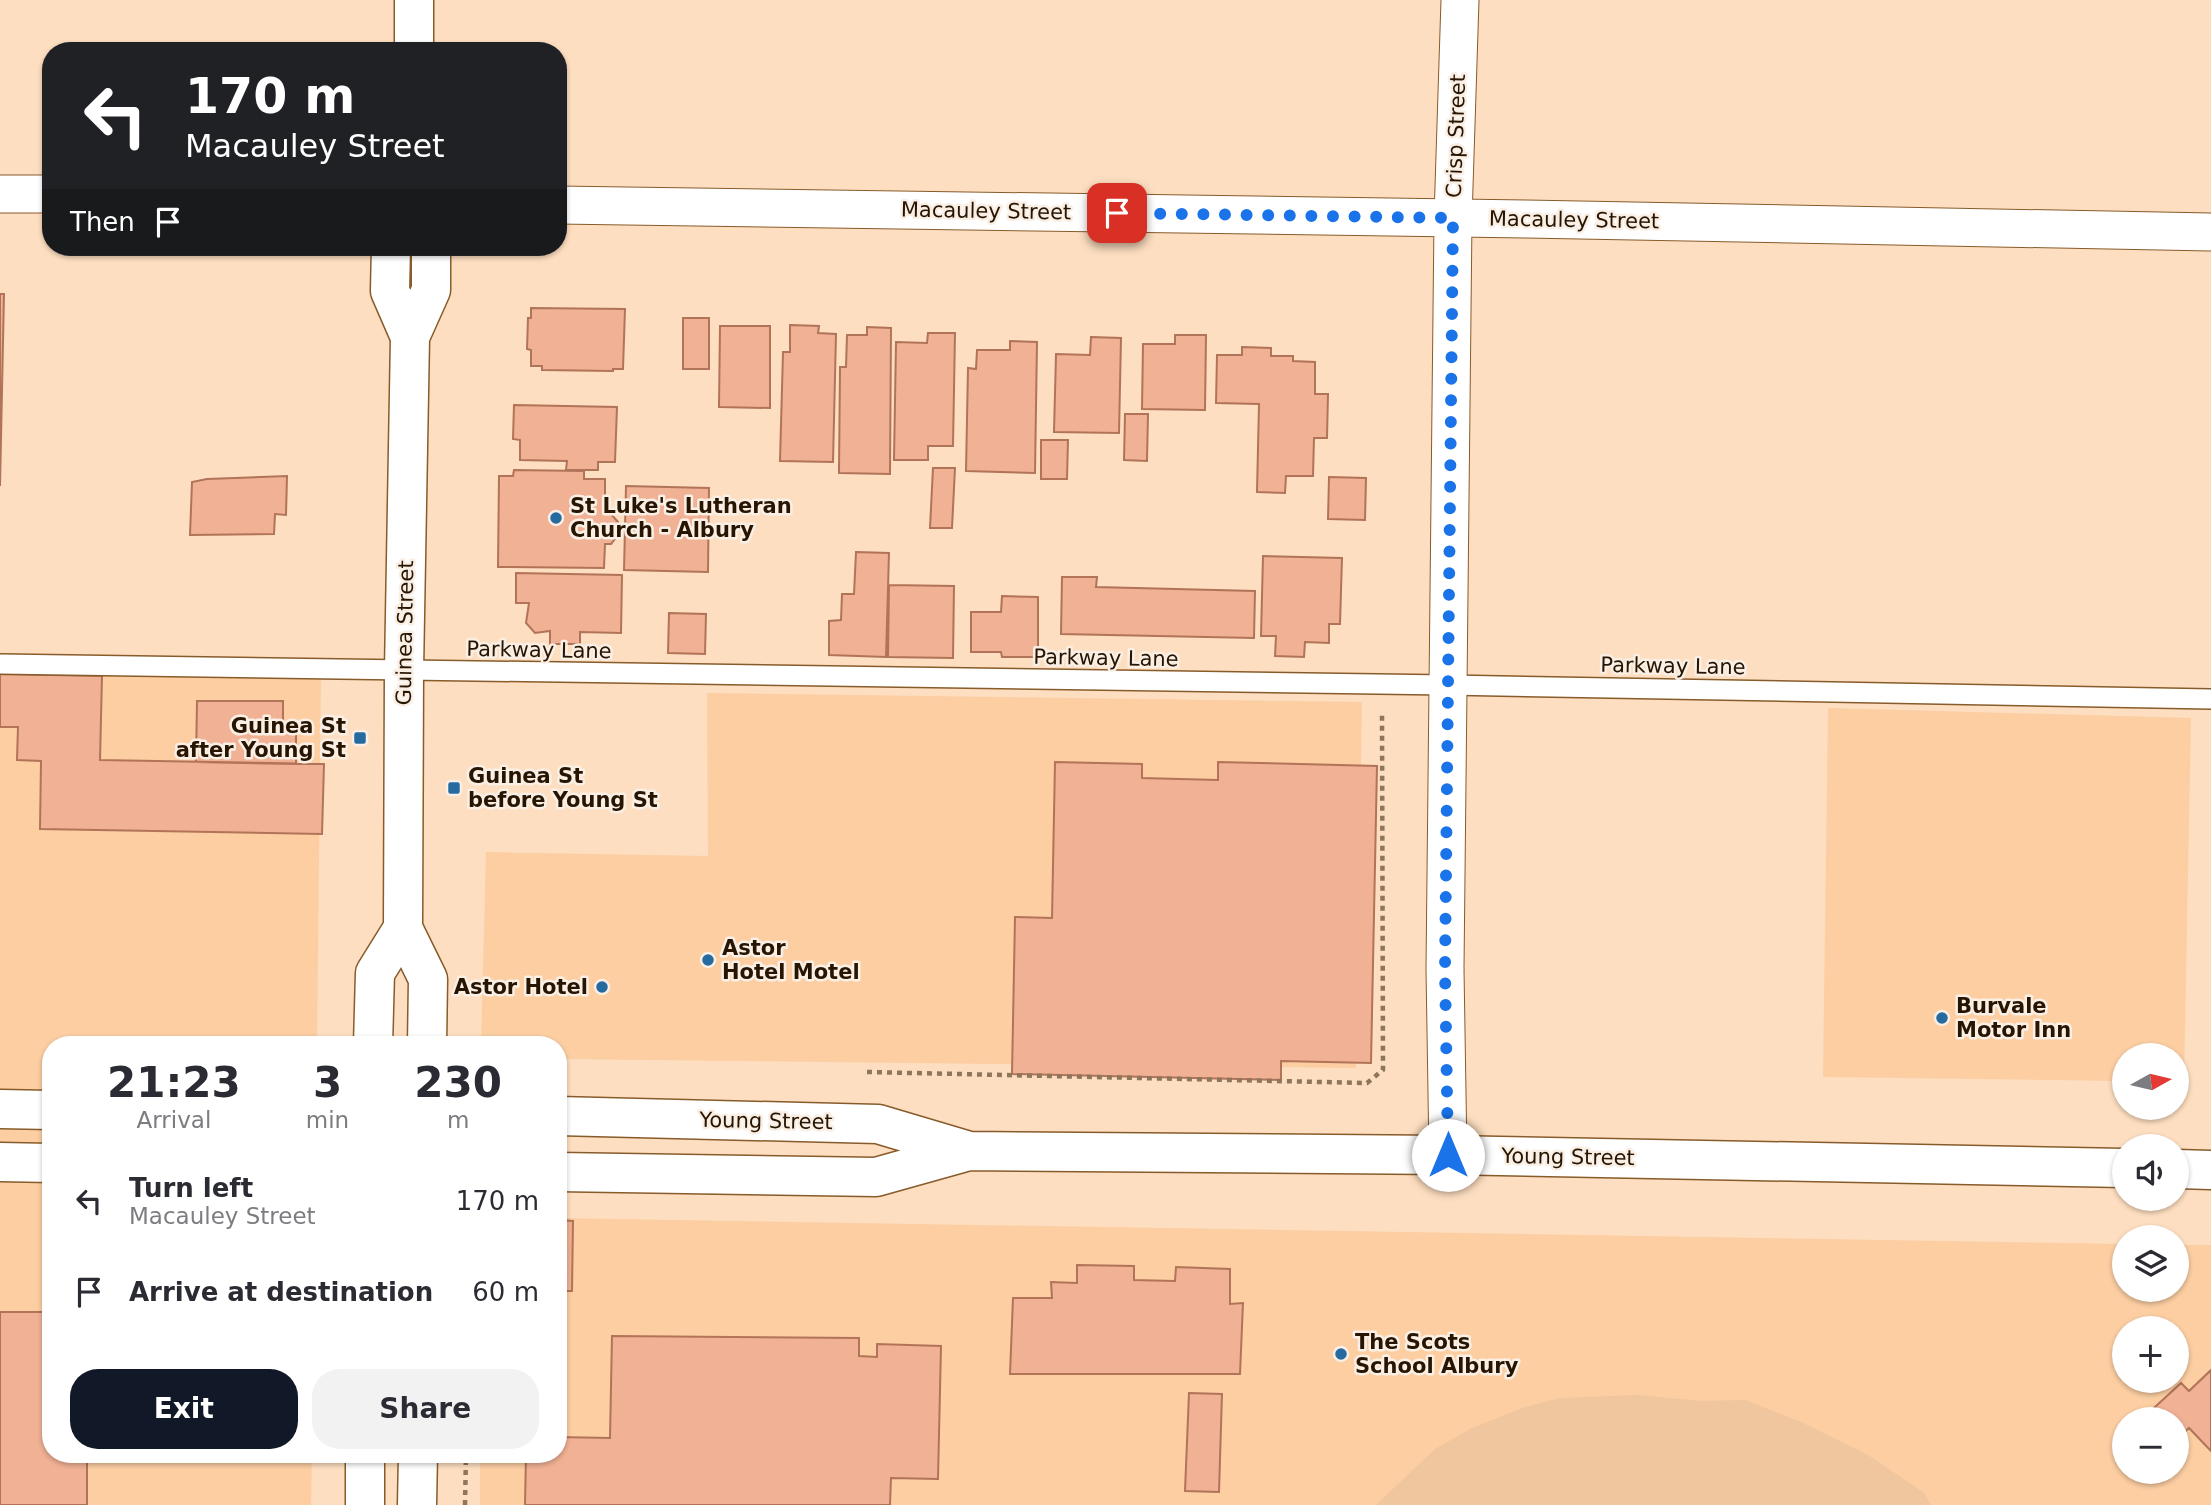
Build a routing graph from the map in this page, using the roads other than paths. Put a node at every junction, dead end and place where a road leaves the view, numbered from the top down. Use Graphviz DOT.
graph roads {
  1 [pos="414,0"];
  2 [pos="1460,0"];
  3 [pos="414,42"];
  4 [pos="0,194"];
  5 [pos="42,194"];
  6 [pos="567,205"];
  7 [pos="1453,218"];
  8 [pos="2211,232"];
  9 [pos="391,256"];
  10 [pos="431,256"];
  11 [pos="411,337"];
  12 [pos="0,663"];
  13 [pos="404,671"];
  14 [pos="1448,685"];
  15 [pos="2211,699"];
  16 [pos="403,928"];
  17 [pos="373,1036"];
  18 [pos="427,1036"];
  19 [pos="0,1109"];
  20 [pos="42,1110"];
  21 [pos="567,1116"];
  22 [pos="969,1151"];
  23 [pos="1448,1155"];
  24 [pos="0,1162"];
  25 [pos="42,1163"];
  26 [pos="2112,1168"];
  27 [pos="2189,1169"];
  28 [pos="2211,1170"];
  29 [pos="567,1172"];
  30 [pos="365,1463"];
  31 [pos="418,1463"];
  32 [pos="365,1505"];
  33 [pos="417,1505"];
  1 -- 3 [label="main road"];
  2 -- 7 [label="street, Crisp Street"];
  4 -- 5 [label="street"];
  6 -- 7 [label="street, Macauley Street"];
  7 -- 8 [label="street, Macauley Street"];
  7 -- 14 [label="street, Crisp Street"];
  9 -- 11 [label="main road, Guinea Street"];
  10 -- 11 [label="main road, Guinea Street"];
  11 -- 13 [label="main road, Guinea Street"];
  12 -- 13 [label="lane, Parkway Lane"];
  13 -- 14 [label="lane, Parkway Lane"];
  13 -- 16 [label="main road, Guinea Street"];
  14 -- 15 [label="lane, Parkway Lane"];
  14 -- 23 [label="street, Crisp Street"];
  16 -- 17 [label="main road"];
  16 -- 18 [label="main road, Guinea Street"];
  19 -- 20 [label="main road"];
  21 -- 22 [label="main road, Young Street"];
  22 -- 23 [label="main road, Young Street"];
  22 -- 29 [label="main road, Young Street"];
  23 -- 26 [label="main road, Young Street"];
  24 -- 25 [label="main road"];
  27 -- 28 [label="main road"];
  30 -- 32 [label="main road"];
  31 -- 33 [label="main road"];
}
